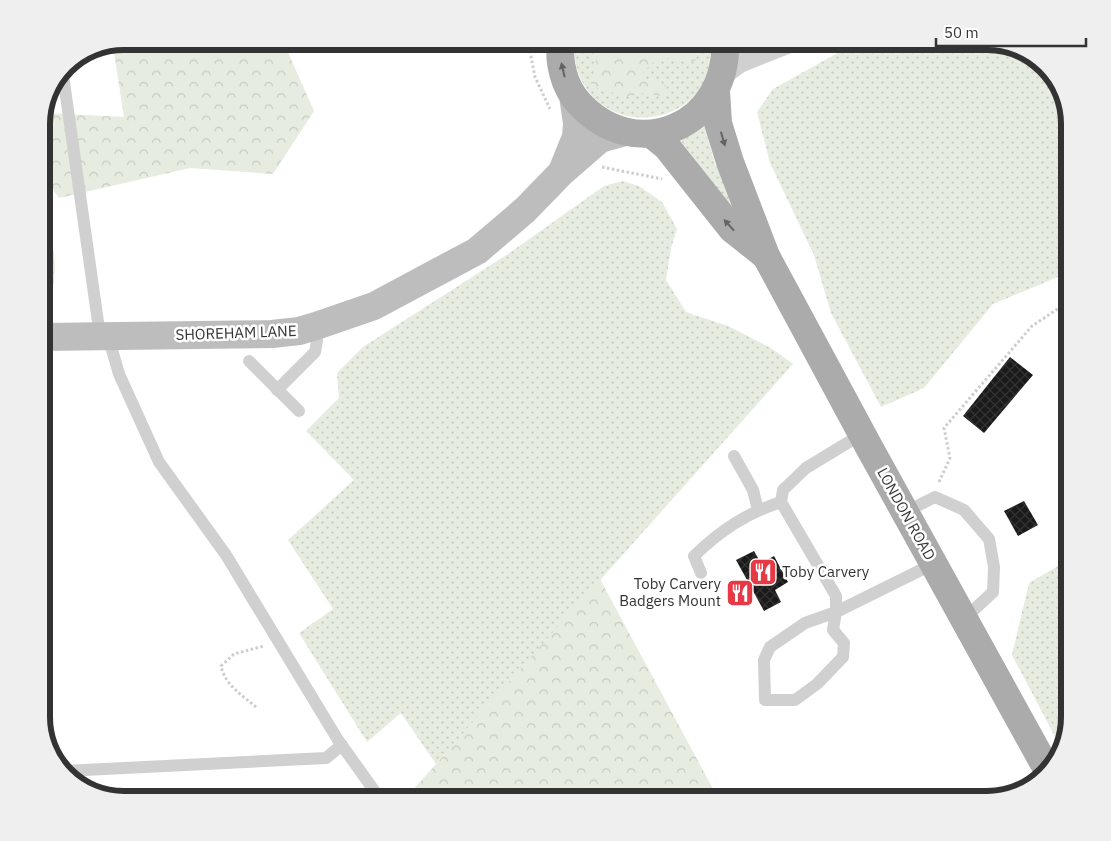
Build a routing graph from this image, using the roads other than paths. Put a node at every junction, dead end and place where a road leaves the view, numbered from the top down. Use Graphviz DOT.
graph roads {
  1 [pos="561,50"];
  2 [pos="726,50"];
  3 [pos="766,50"];
  4 [pos="64,81"];
  5 [pos="719,82"];
  6 [pos="573,96"];
  7 [pos="638,133"];
  8 [pos="561,173"];
  9 [pos="766,256"];
  10 [pos="316,326"];
  11 [pos="104,336"];
  12 [pos="50,337"];
  13 [pos="249,361"];
  14 [pos="277,390"];
  15 [pos="299,411"];
  16 [pos="862,434"];
  17 [pos="734,456"];
  18 [pos="781,502"];
  19 [pos="758,510"];
  20 [pos="905,512"];
  21 [pos="933,564"];
  22 [pos="701,573"];
  23 [pos="836,612"];
  24 [pos="964,619"];
  25 [pos="342,745"];
  26 [pos="1044,764"];
  27 [pos="73,771"];
  28 [pos="375,791"];
  6 -- 1 [label="main road, LONDON ROAD, one-way"];
  2 -- 5 [label="main road, LONDON ROAD"];
  3 -- 5 [label="street"];
  4 -- 11 [label="lane"];
  5 -- 7 [label="main road"];
  5 -- 9 [label="main road, LONDON ROAD, one-way"];
  6 -- 7 [label="main road, LONDON ROAD"];
  6 -- 8 [label="street, SHOREHAM LANE"];
  7 -- 8 [label="street, SHOREHAM LANE"];
  9 -- 7 [label="main road, LONDON ROAD, one-way"];
  8 -- 10 [label="street, SHOREHAM LANE"];
  9 -- 16 [label="main road, LONDON ROAD"];
  10 -- 11 [label="street, SHOREHAM LANE"];
  10 -- 14 [label="lane"];
  11 -- 12 [label="street, SHOREHAM LANE"];
  11 -- 25 [label="lane"];
  13 -- 14 [label="lane"];
  14 -- 15 [label="lane"];
  16 -- 18 [label="lane"];
  16 -- 20 [label="main road, LONDON ROAD"];
  17 -- 19 [label="lane"];
  18 -- 19 [label="lane"];
  18 -- 23 [label="lane"];
  19 -- 22 [label="lane"];
  20 -- 21 [label="main road, LONDON ROAD"];
  20 -- 24 [label="lane"];
  21 -- 23 [label="lane"];
  21 -- 24 [label="main road, LONDON ROAD"];
  23 -- 23 [label="lane"];
  24 -- 26 [label="main road, LONDON ROAD"];
  25 -- 27 [label="lane"];
  25 -- 28 [label="lane"];
}
